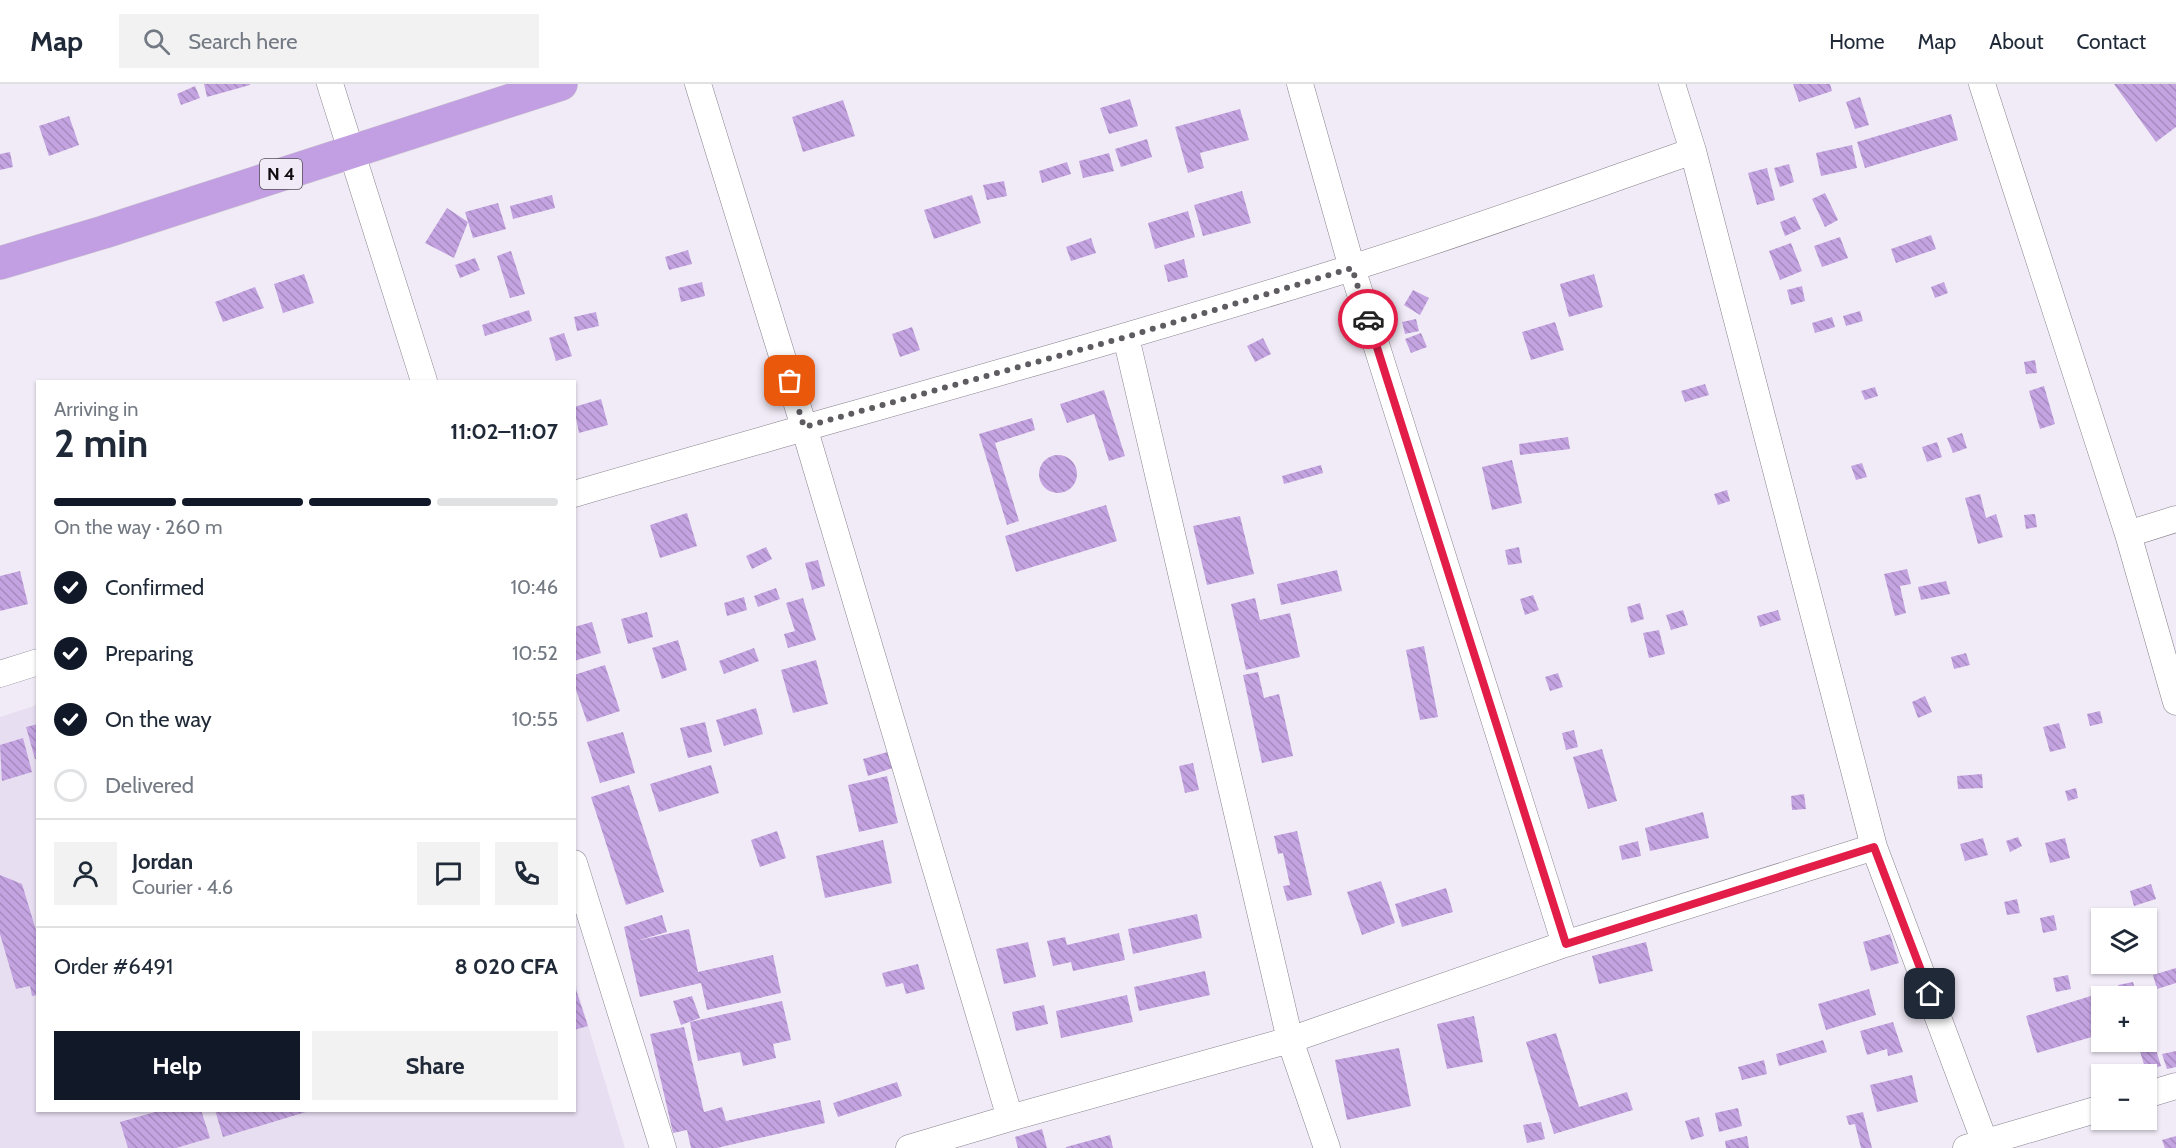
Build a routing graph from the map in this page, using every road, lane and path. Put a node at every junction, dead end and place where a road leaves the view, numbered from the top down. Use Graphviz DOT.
graph roads {
  1 [pos="330,84"];
  2 [pos="561,84"];
  3 [pos="698,84"];
  4 [pos="1300,84"];
  5 [pos="1672,84"];
  6 [pos="1982,84"];
  7 [pos="351,151"];
  8 [pos="1693,152"];
  9 [pos="0,263"];
  10 [pos="1352,268"];
  11 [pos="1126,337"];
  12 [pos="424,380"];
  13 [pos="804,427"];
  14 [pos="576,493"];
  15 [pos="2176,519"];
  16 [pos="2128,534"];
  17 [pos="36,663"];
  18 [pos="0,674"];
  19 [pos="2176,702"];
  20 [pos="1874,847"];
  21 [pos="576,869"];
  22 [pos="1566,944"];
  23 [pos="1290,1040"];
  24 [pos="2176,1086"];
  25 [pos="2157,1092"];
  26 [pos="2091,1111"];
  27 [pos="1010,1118"];
  28 [pos="1979,1146"];
  29 [pos="663,1148"];
  30 [pos="909,1148"];
  31 [pos="1327,1148"];
  1 -- 7 [label="street"];
  2 -- 7 [label="highway, N 4"];
  3 -- 13 [label="street"];
  4 -- 10 [label="street"];
  5 -- 8 [label="street"];
  6 -- 16 [label="street"];
  7 -- 9 [label="highway, N 4"];
  7 -- 12 [label="street"];
  8 -- 10 [label="street"];
  8 -- 20 [label="street"];
  10 -- 11 [label="street"];
  10 -- 22 [label="street"];
  11 -- 13 [label="street"];
  11 -- 23 [label="street"];
  13 -- 14 [label="street"];
  13 -- 27 [label="street"];
  15 -- 16 [label="street"];
  16 -- 19 [label="street"];
  17 -- 18 [label="street"];
  20 -- 22 [label="street"];
  20 -- 28 [label="street"];
  21 -- 29 [label="street"];
  22 -- 23 [label="street"];
  23 -- 27 [label="street"];
  23 -- 31 [label="street"];
  24 -- 25 [label="street"];
  26 -- 28 [label="street"];
  27 -- 30 [label="street"];
}
